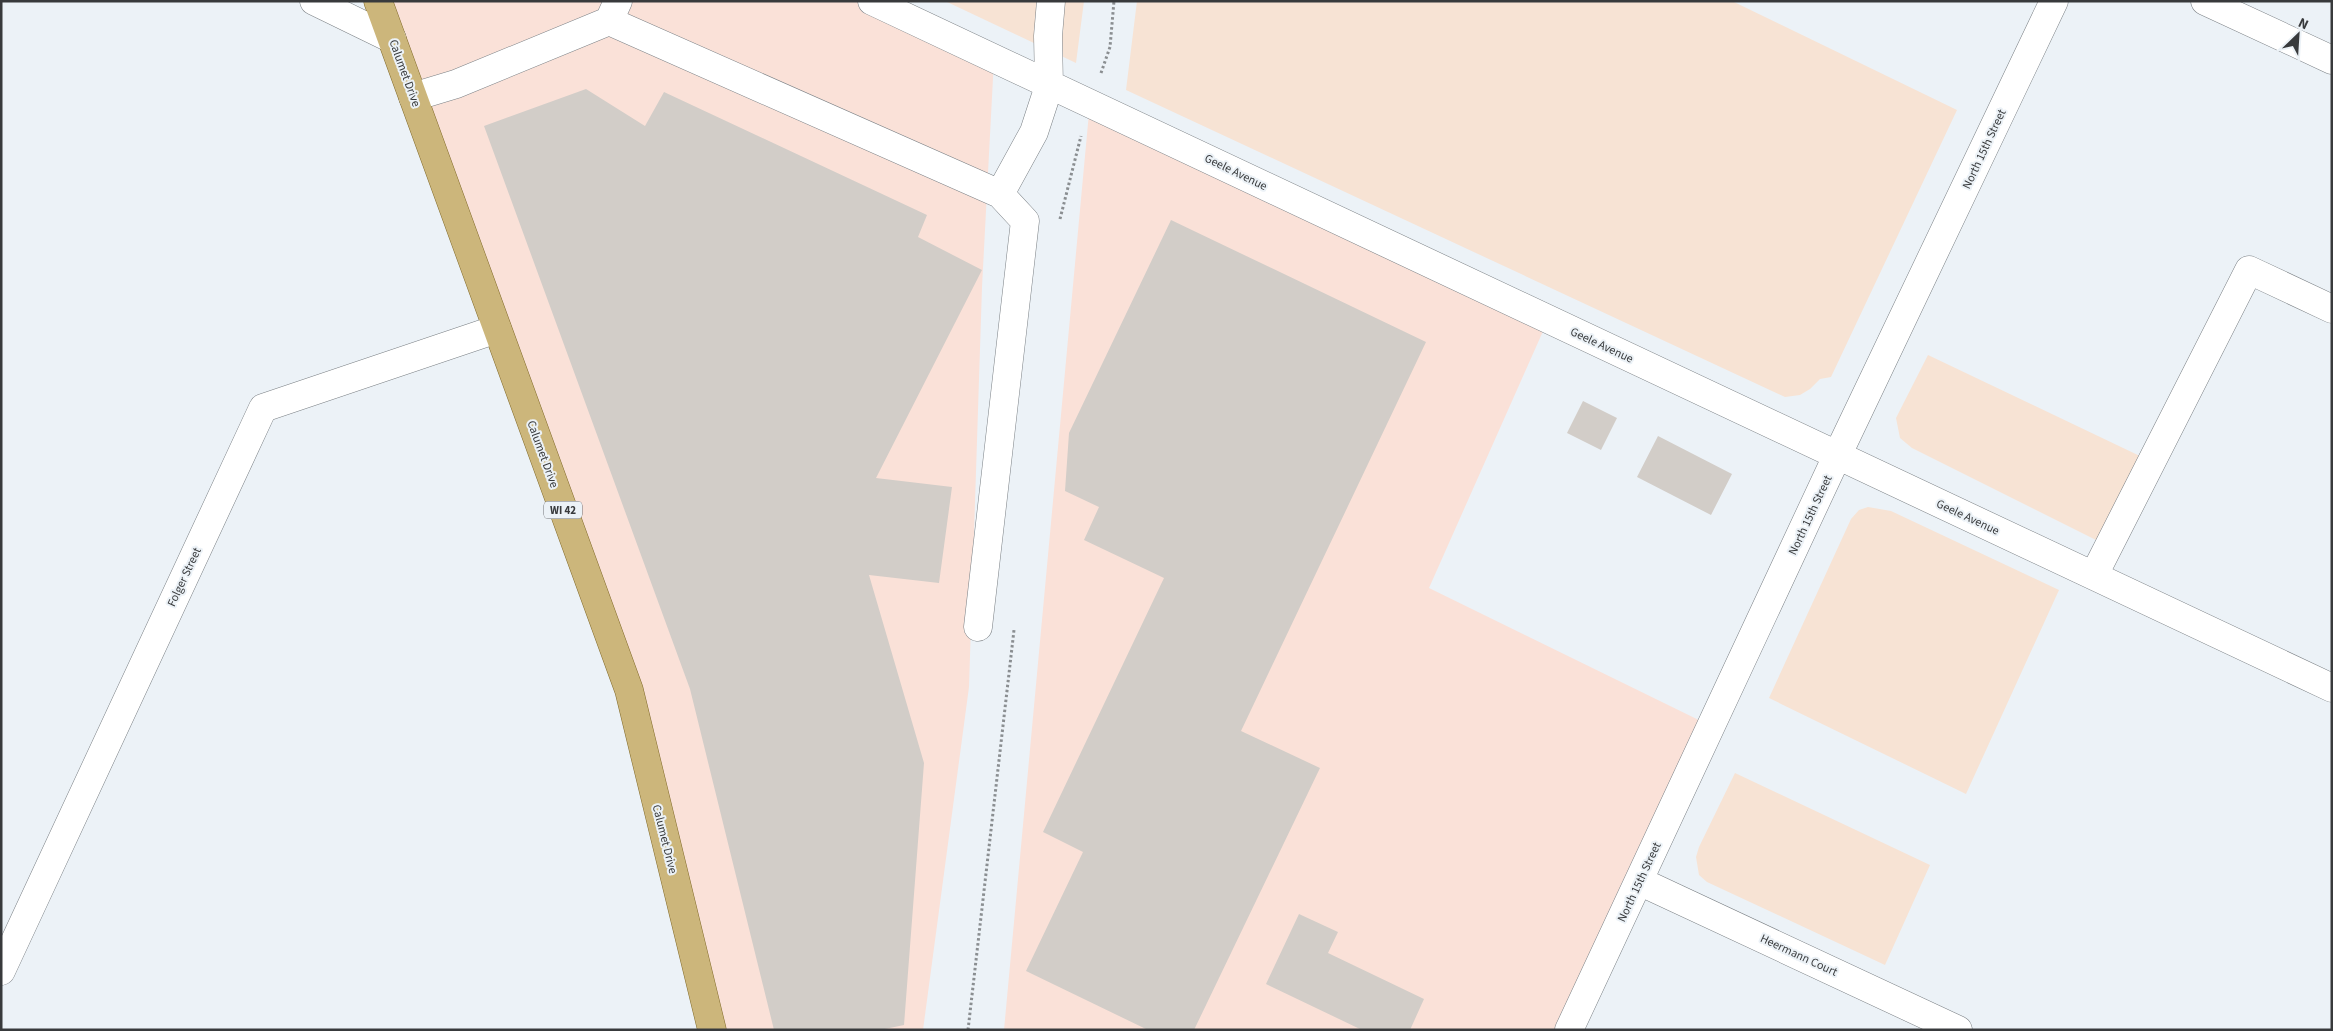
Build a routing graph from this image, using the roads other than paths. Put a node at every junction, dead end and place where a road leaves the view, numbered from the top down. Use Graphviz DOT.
graph roads {
  1 [pos="314,1"];
  2 [pos="378,1"];
  3 [pos="872,1"];
  4 [pos="1051,1"];
  5 [pos="2054,1"];
  6 [pos="2205,1"];
  7 [pos="613,11"];
  8 [pos="392,38"];
  9 [pos="2332,60"];
  10 [pos="1049,86"];
  11 [pos="413,97"];
  12 [pos="1000,194"];
  13 [pos="2332,309"];
  14 [pos="497,329"];
  15 [pos="1838,456"];
  16 [pos="2094,575"];
  17 [pos="978,627"];
  18 [pos="2332,688"];
  19 [pos="1639,881"];
  20 [pos="1,971"];
  21 [pos="712,1030"];
  22 [pos="1569,1030"];
  23 [pos="1958,1030"];
  1 -- 8 [label="street"];
  2 -- 8 [label="main road, Calumet Drive / WI 42"];
  3 -- 10 [label="street, Geele Avenue"];
  4 -- 10 [label="street"];
  5 -- 15 [label="street, North 15th Street"];
  6 -- 9 [label="street"];
  7 -- 11 [label="street"];
  7 -- 12 [label="street"];
  8 -- 11 [label="main road, Calumet Drive / WI 42"];
  10 -- 12 [label="street"];
  10 -- 15 [label="street, Geele Avenue"];
  11 -- 14 [label="main road, Calumet Drive / WI 42"];
  12 -- 17 [label="street"];
  13 -- 16 [label="street"];
  14 -- 20 [label="street, Folger Street"];
  14 -- 21 [label="main road, Calumet Drive / WI 42"];
  15 -- 16 [label="street, Geele Avenue"];
  15 -- 19 [label="street, North 15th Street"];
  16 -- 18 [label="street, Geele Avenue"];
  19 -- 22 [label="street, North 15th Street"];
  19 -- 23 [label="street, Heermann Court"];
}
